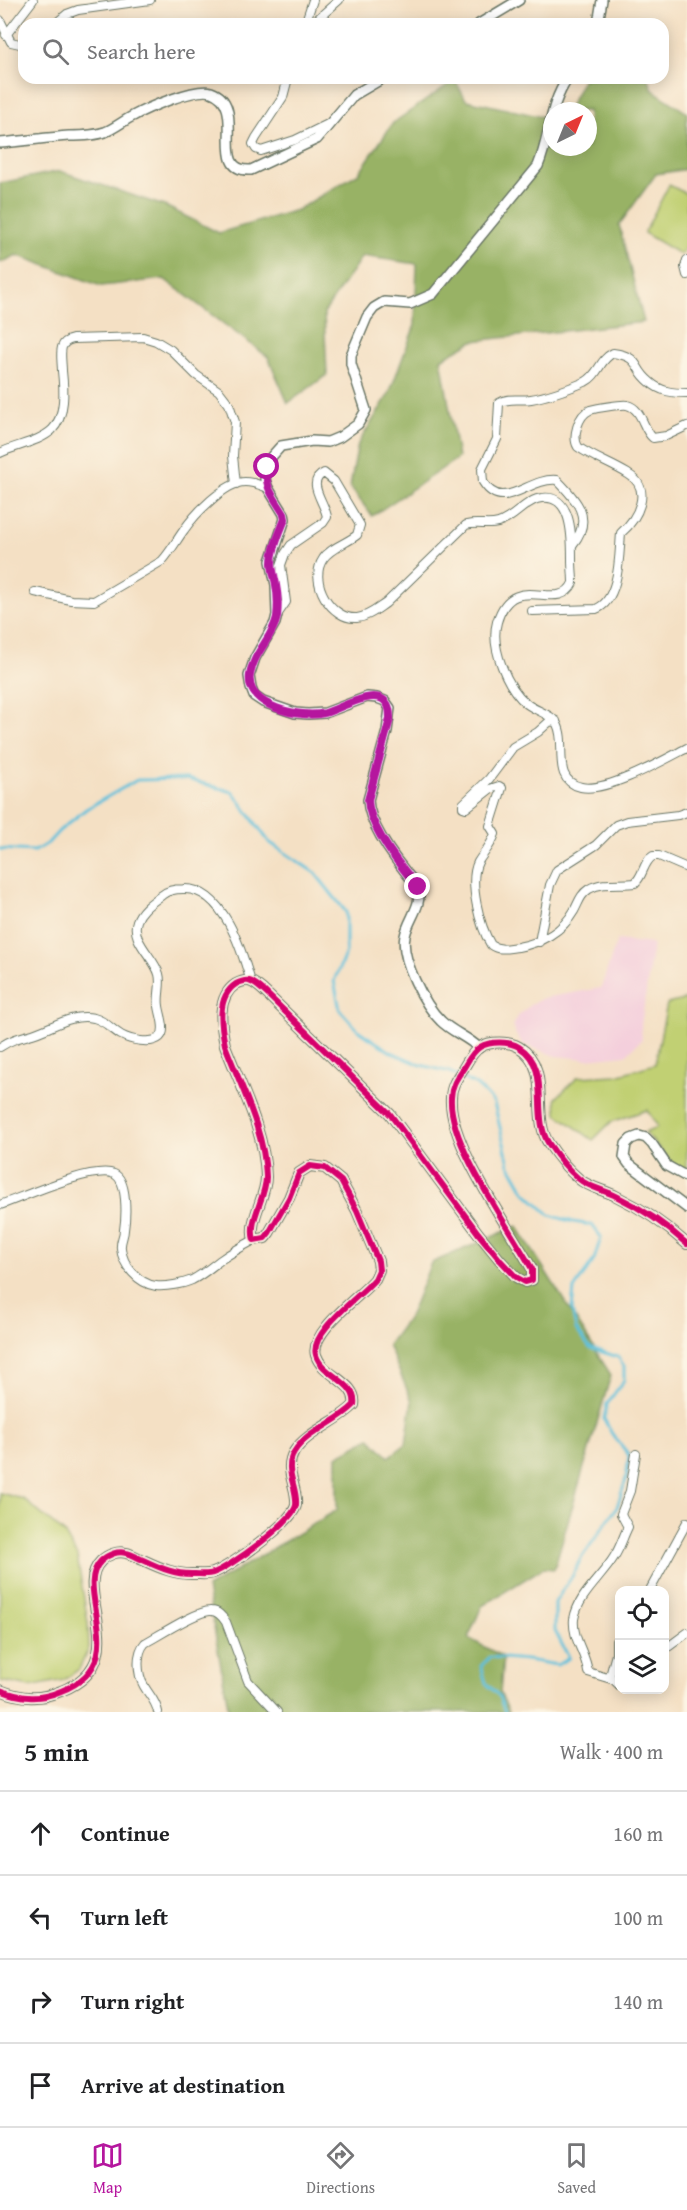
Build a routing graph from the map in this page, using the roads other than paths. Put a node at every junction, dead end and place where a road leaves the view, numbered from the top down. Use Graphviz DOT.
graph roads {
  1 [pos="33,0"];
  2 [pos="150,0"];
  3 [pos="313,0"];
  4 [pos="339,0"];
  5 [pos="519,0"];
  6 [pos="602,0"];
  7 [pos="19,18"];
  8 [pos="63,18"];
  9 [pos="307,18"];
  10 [pos="319,18"];
  11 [pos="489,18"];
  12 [pos="599,18"];
  13 [pos="18,19"];
  14 [pos="0,20"];
  15 [pos="6,35"];
  16 [pos="18,44"];
  17 [pos="286,84"];
  18 [pos="373,84"];
  19 [pos="565,84"];
  20 [pos="331,122"];
  21 [pos="0,143"];
  22 [pos="687,260"];
  23 [pos="687,275"];
  24 [pos="687,393"];
  25 [pos="687,426"];
  26 [pos="0,453"];
  27 [pos="236,484"];
  28 [pos="268,488"];
  29 [pos="573,544"];
  30 [pos="35,592"];
  31 [pos="532,611"];
  32 [pos="277,615"];
  33 [pos="556,722"];
  34 [pos="687,748"];
  35 [pos="687,812"];
  36 [pos="687,868"];
  37 [pos="539,942"];
  38 [pos="251,982"];
  39 [pos="0,1047"];
  40 [pos="476,1050"];
  41 [pos="687,1177"];
  42 [pos="0,1205"];
  43 [pos="687,1208"];
  44 [pos="254,1240"];
  45 [pos="687,1244"];
  46 [pos="636,1454"];
  47 [pos="687,1522"];
  48 [pos="652,1586"];
  49 [pos="687,1633"];
  50 [pos="617,1640"];
  51 [pos="669,1646"];
  52 [pos="611,1679"];
  53 [pos="615,1682"];
  54 [pos="0,1690"];
  55 [pos="159,1712"];
  56 [pos="276,1712"];
  1 -- 7 [label="street"];
  2 -- 8 [label="street"];
  3 -- 9 [label="street"];
  4 -- 10 [label="street"];
  5 -- 11 [label="street"];
  6 -- 12 [label="street"];
  13 -- 15 [label="street"];
  14 -- 15 [label="street"];
  15 -- 16 [label="street"];
  17 -- 20 [label="street"];
  18 -- 20 [label="street"];
  19 -- 28 [label="street"];
  20 -- 21 [label="street"];
  22 -- 23 [label="street"];
  24 -- 29 [label="street"];
  25 -- 31 [label="street"];
  26 -- 27 [label="street"];
  27 -- 28 [label="street"];
  27 -- 30 [label="street"];
  28 -- 32 [label="street"];
  29 -- 32 [label="street"];
  29 -- 33 [label="street"];
  32 -- 40 [label="street"];
  33 -- 34 [label="street"];
  33 -- 37 [label="street"];
  35 -- 37 [label="street"];
  36 -- 37 [label="street"];
  38 -- 39 [label="street"];
  38 -- 40 [label="street"];
  38 -- 44 [label="street"];
  40 -- 45 [label="street"];
  41 -- 43 [label="street"];
  42 -- 44 [label="street"];
  44 -- 54 [label="street"];
  46 -- 52 [label="street"];
  47 -- 48 [label="street"];
  49 -- 51 [label="street"];
  50 -- 52 [label="street"];
  52 -- 53 [label="street"];
  55 -- 56 [label="street"];
}
